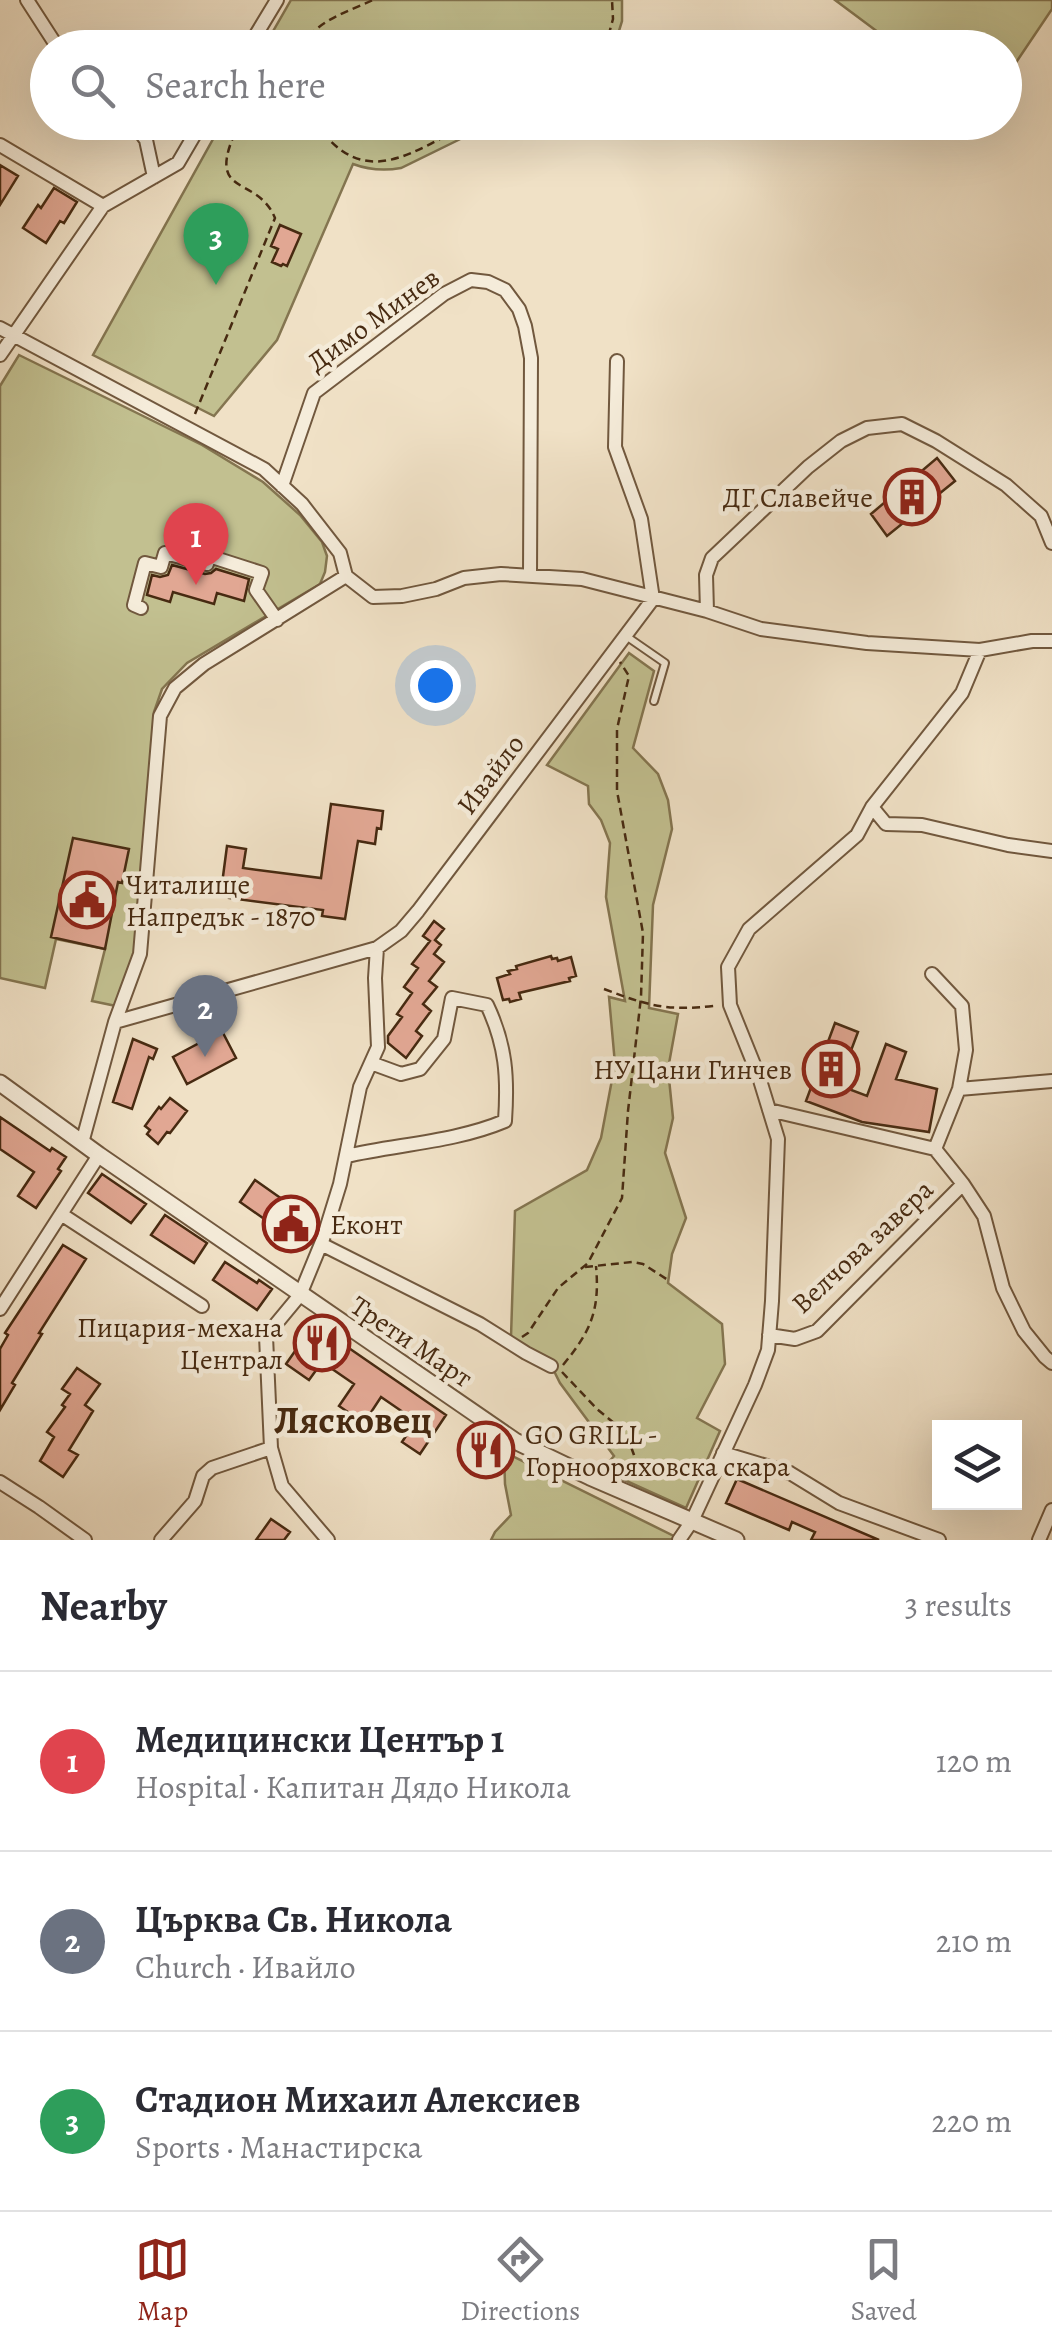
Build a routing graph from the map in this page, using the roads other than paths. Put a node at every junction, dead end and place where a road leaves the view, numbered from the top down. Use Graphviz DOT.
graph roads {
  1 [pos="27,0"];
  2 [pos="277,0"];
  3 [pos="46,30"];
  4 [pos="259,30"];
  5 [pos="146,140"];
  6 [pos="191,140"];
  7 [pos="0,144"];
  8 [pos="154,177"];
  9 [pos="103,206"];
  10 [pos="6,332"];
  11 [pos="0,355"];
  12 [pos="617,361"];
  13 [pos="282,486"];
  14 [pos="1052,543"];
  15 [pos="346,576"];
  16 [pos="530,576"];
  17 [pos="653,599"];
  18 [pos="142,608"];
  19 [pos="707,612"];
  20 [pos="276,620"];
  21 [pos="625,635"];
  22 [pos="1052,640"];
  23 [pos="980,650"];
  24 [pos="654,702"];
  25 [pos="872,807"];
  26 [pos="1052,850"];
  27 [pos="376,948"];
  28 [pos="932,974"];
  29 [pos="115,1022"];
  30 [pos="371,1063"];
  31 [pos="1052,1081"];
  32 [pos="0,1083"];
  33 [pos="960,1089"];
  34 [pos="769,1110"];
  35 [pos="82,1143"];
  36 [pos="935,1150"];
  37 [pos="99,1155"];
  38 [pos="346,1156"];
  39 [pos="963,1184"];
  40 [pos="61,1214"];
  41 [pos="321,1244"];
  42 [pos="300,1294"];
  43 [pos="202,1306"];
  44 [pos="0,1309"];
  45 [pos="769,1335"];
  46 [pos="1052,1362"];
  47 [pos="551,1366"];
  48 [pos="271,1448"];
  49 [pos="723,1454"];
  50 [pos="0,1482"];
  51 [pos="1052,1510"];
  52 [pos="692,1521"];
  53 [pos="81,1539"];
  54 [pos="160,1540"];
  55 [pos="328,1540"];
  56 [pos="679,1540"];
  57 [pos="736,1540"];
  58 [pos="939,1540"];
  59 [pos="1039,1540"];
  1 -- 3 [label="street"];
  2 -- 4 [label="street"];
  5 -- 8 [label="street"];
  6 -- 8 [label="street"];
  7 -- 9 [label="street"];
  8 -- 9 [label="street"];
  9 -- 10 [label="street"];
  10 -- 11 [label="street"];
  10 -- 13 [label="street"];
  12 -- 17 [label="street"];
  13 -- 15 [label="street"];
  13 -- 16 [label="street, Димо Минев"];
  14 -- 19 [label="street"];
  15 -- 16 [label="street"];
  15 -- 20 [label="street"];
  16 -- 17 [label="street"];
  17 -- 19 [label="street"];
  17 -- 21 [label="street, Ивайло"];
  18 -- 20 [label="street"];
  19 -- 23 [label="street"];
  20 -- 29 [label="street"];
  21 -- 24 [label="lane"];
  21 -- 27 [label="street, Ивайло"];
  22 -- 23 [label="street"];
  23 -- 25 [label="street"];
  25 -- 26 [label="street"];
  25 -- 34 [label="street"];
  27 -- 29 [label="street, Ивайло"];
  27 -- 30 [label="street"];
  28 -- 33 [label="street"];
  29 -- 35 [label="street"];
  30 -- 38 [label="street"];
  30 -- 38 [label="street"];
  31 -- 33 [label="street"];
  32 -- 35 [label="street, Трети Март"];
  33 -- 36 [label="street"];
  34 -- 36 [label="street"];
  34 -- 45 [label="street"];
  35 -- 37 [label="street, Трети Март"];
  36 -- 39 [label="street"];
  37 -- 40 [label="street"];
  37 -- 42 [label="street, Трети Март"];
  38 -- 41 [label="street"];
  39 -- 45 [label="street, Велчова завера"];
  39 -- 46 [label="street, Велчова завера"];
  40 -- 43 [label="street"];
  40 -- 44 [label="street"];
  41 -- 42 [label="street"];
  41 -- 47 [label="street"];
  42 -- 48 [label="street"];
  42 -- 52 [label="street, Трети Март"];
  45 -- 49 [label="street"];
  48 -- 54 [label="street"];
  48 -- 55 [label="street"];
  49 -- 52 [label="street"];
  49 -- 58 [label="street"];
  50 -- 53 [label="street"];
  51 -- 59 [label="street"];
  52 -- 56 [label="street"];
  52 -- 57 [label="street, Трети Март"];
}
